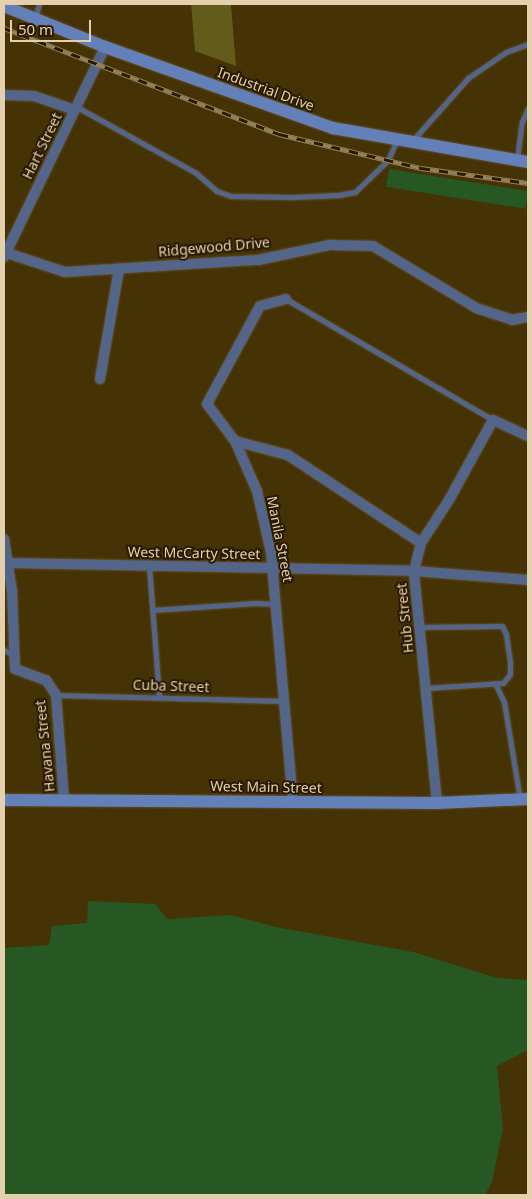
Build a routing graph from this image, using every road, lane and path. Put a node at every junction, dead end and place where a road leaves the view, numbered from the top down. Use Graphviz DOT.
graph roads {
  1 [pos="39,4"];
  2 [pos="4,6"];
  3 [pos="35,19"];
  4 [pos="528,44"];
  5 [pos="105,47"];
  6 [pos="4,95"];
  7 [pos="76,108"];
  8 [pos="528,108"];
  9 [pos="397,139"];
  10 [pos="411,142"];
  11 [pos="523,161"];
  12 [pos="4,254"];
  13 [pos="119,269"];
  14 [pos="286,299"];
  15 [pos="528,317"];
  16 [pos="100,379"];
  17 [pos="494,420"];
  18 [pos="528,436"];
  19 [pos="235,441"];
  20 [pos="4,539"];
  21 [pos="421,543"];
  22 [pos="6,562"];
  23 [pos="149,566"];
  24 [pos="273,569"];
  25 [pos="414,571"];
  26 [pos="528,580"];
  27 [pos="277,604"];
  28 [pos="152,610"];
  29 [pos="420,627"];
  30 [pos="4,650"];
  31 [pos="14,655"];
  32 [pos="495,683"];
  33 [pos="426,688"];
  34 [pos="56,694"];
  35 [pos="159,697"];
  36 [pos="286,701"];
  37 [pos="4,800"];
  38 [pos="64,800"];
  39 [pos="524,800"];
  40 [pos="293,802"];
  41 [pos="437,803"];
  1 -- 3 [label="lane"];
  2 -- 3 [label="main road, Industrial Drive"];
  3 -- 5 [label="main road, Industrial Drive"];
  4 -- 10 [label="lane"];
  5 -- 7 [label="street, Hart Street"];
  5 -- 9 [label="main road, Industrial Drive"];
  6 -- 7 [label="street"];
  7 -- 9 [label="lane"];
  7 -- 12 [label="street, Hart Street"];
  8 -- 11 [label="lane"];
  9 -- 10 [label="main road, Industrial Drive"];
  10 -- 11 [label="main road, Industrial Drive"];
  12 -- 13 [label="street, Ridgewood Drive"];
  13 -- 15 [label="street, Ridgewood Drive"];
  13 -- 16 [label="street"];
  14 -- 17 [label="lane"];
  14 -- 19 [label="street, Manila Street"];
  17 -- 18 [label="street"];
  17 -- 21 [label="street, Hub Street"];
  19 -- 21 [label="street"];
  19 -- 24 [label="street, Manila Street"];
  20 -- 22 [label="street"];
  21 -- 25 [label="street, Hub Street"];
  22 -- 23 [label="street, West McCarty Street"];
  22 -- 31 [label="street, Havana Street"];
  23 -- 24 [label="street, West McCarty Street"];
  23 -- 28 [label="lane"];
  24 -- 25 [label="street, West McCarty Street"];
  24 -- 27 [label="street, Manila Street"];
  25 -- 26 [label="street, West McCarty Street"];
  25 -- 29 [label="street, Hub Street"];
  27 -- 28 [label="lane"];
  27 -- 36 [label="street, Manila Street"];
  28 -- 35 [label="lane"];
  29 -- 32 [label="lane"];
  29 -- 33 [label="street, Hub Street"];
  30 -- 31 [label="lane"];
  31 -- 34 [label="street, Havana Street"];
  32 -- 33 [label="lane"];
  32 -- 39 [label="lane"];
  33 -- 41 [label="street, Hub Street"];
  34 -- 35 [label="lane, Cuba Street"];
  34 -- 38 [label="street, Havana Street"];
  35 -- 36 [label="lane, Cuba Street"];
  36 -- 40 [label="street, Manila Street"];
  37 -- 38 [label="main road, West Main Street"];
  38 -- 40 [label="main road, West Main Street"];
  39 -- 41 [label="main road, West Main Street"];
  40 -- 41 [label="main road, West Main Street"];
}
